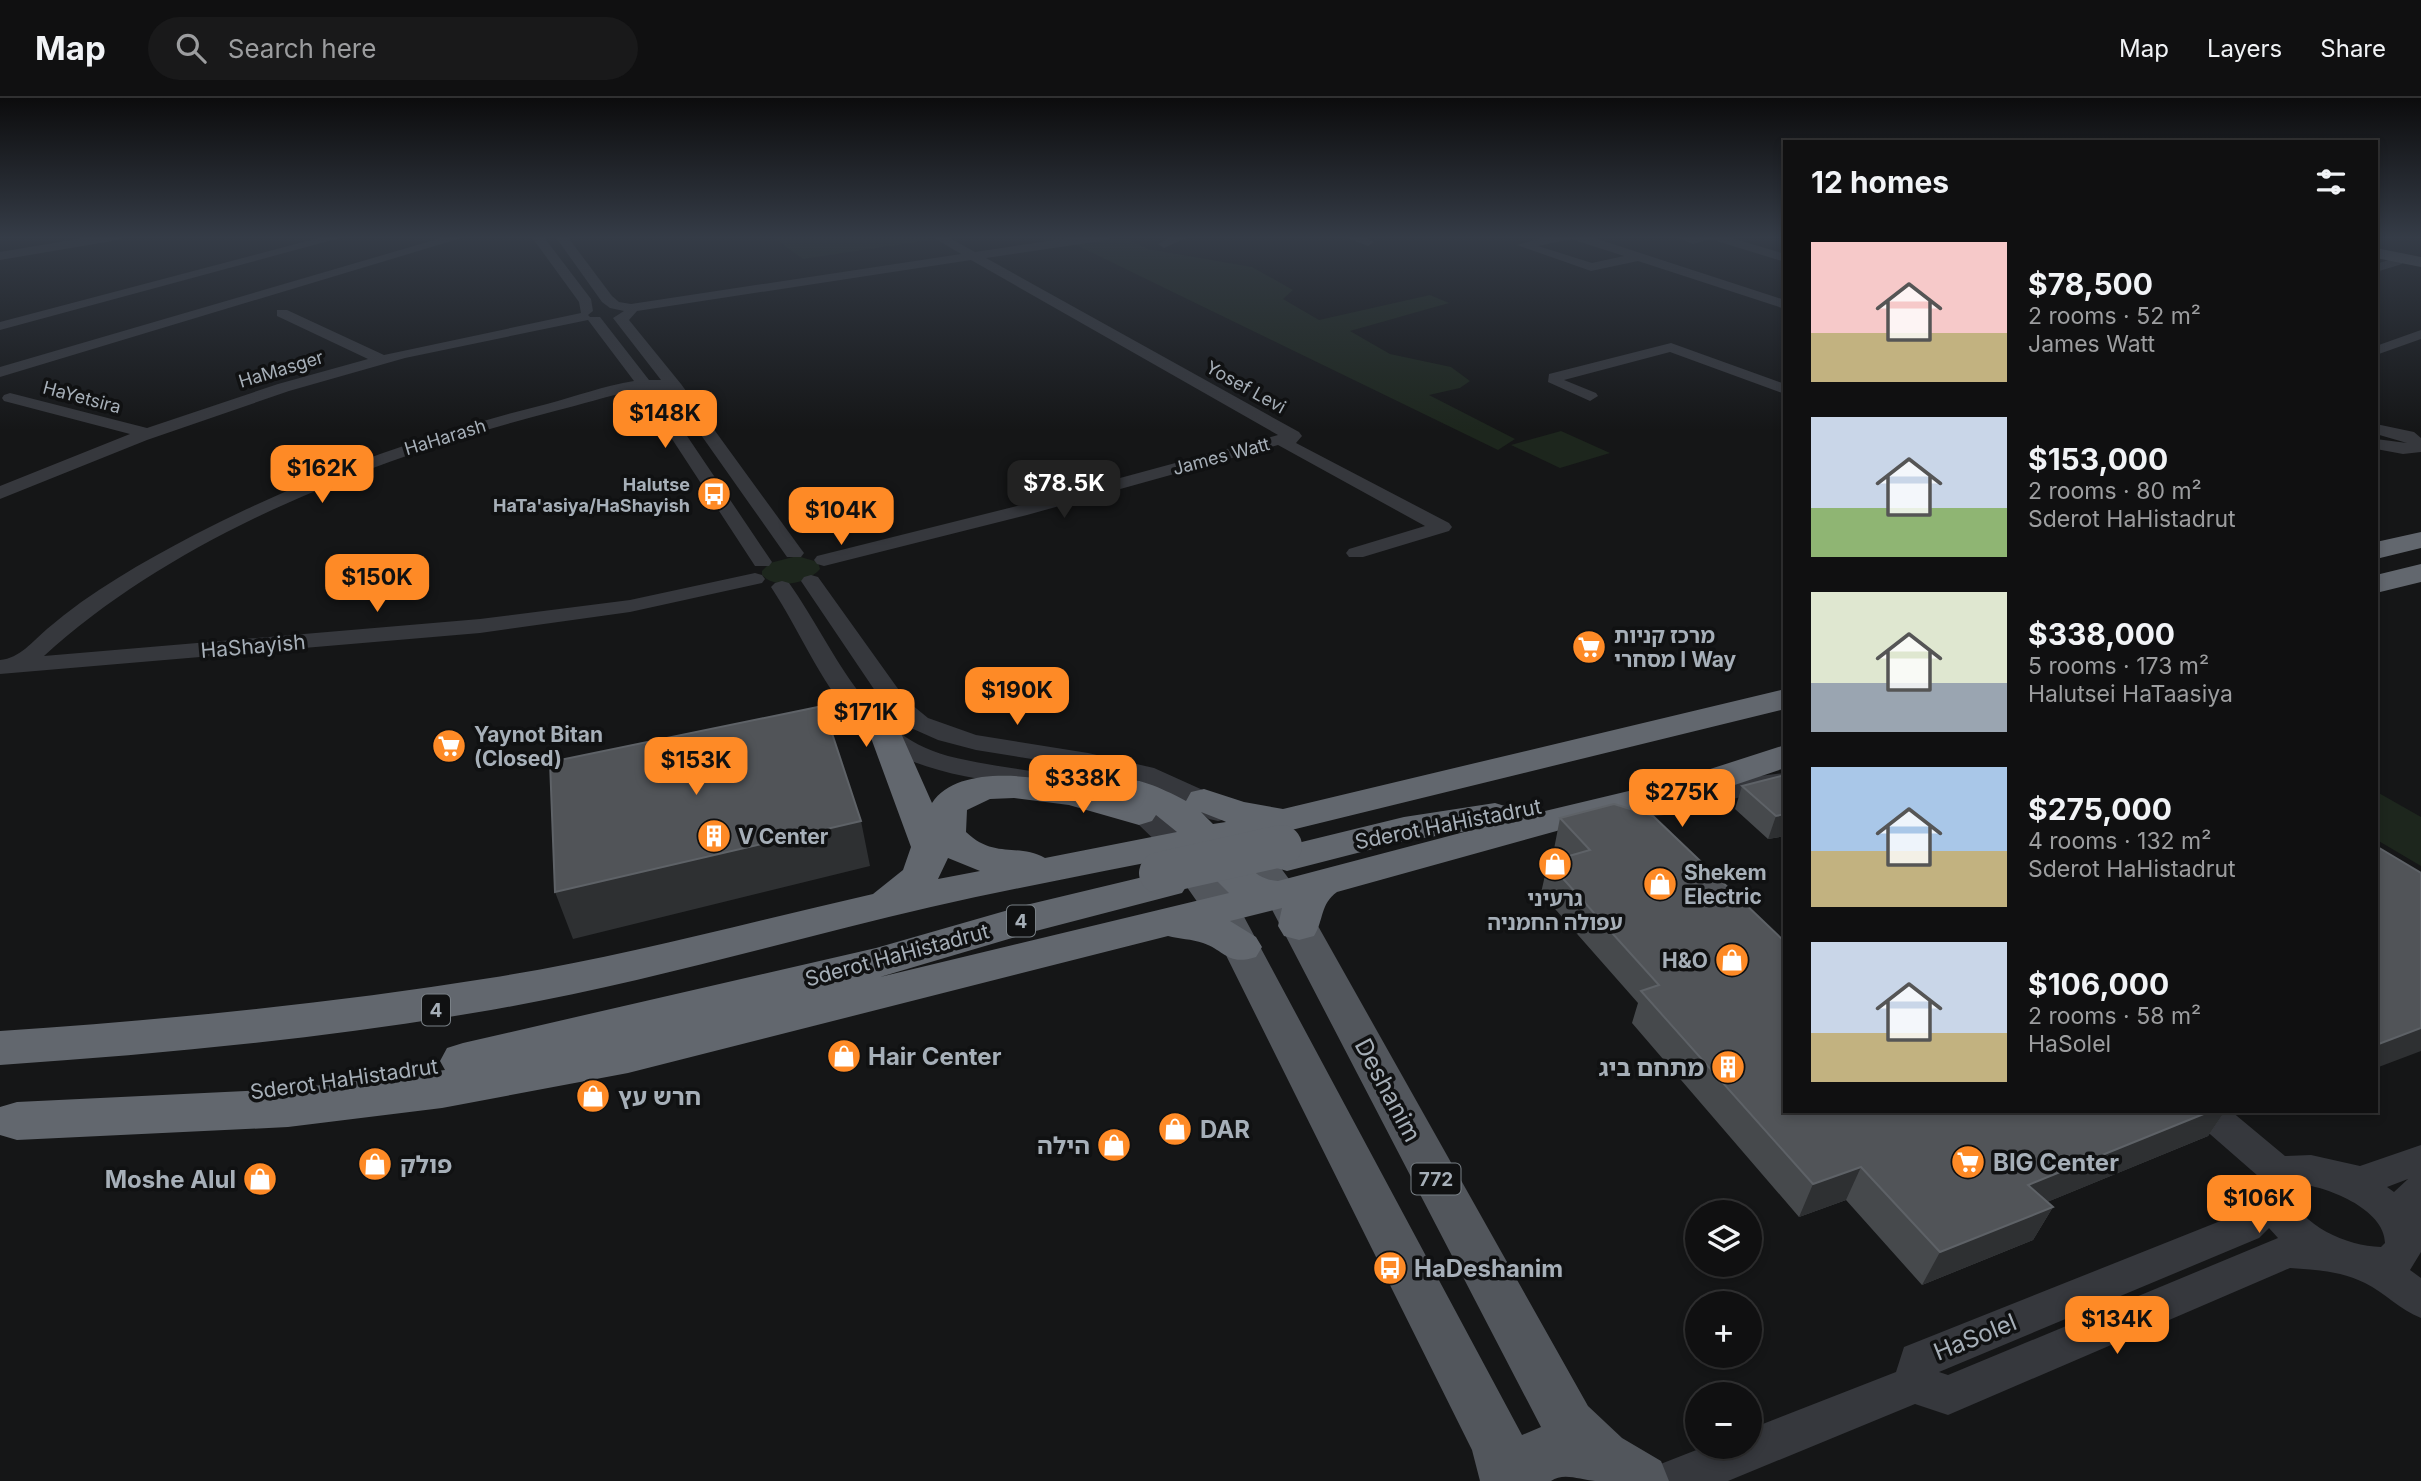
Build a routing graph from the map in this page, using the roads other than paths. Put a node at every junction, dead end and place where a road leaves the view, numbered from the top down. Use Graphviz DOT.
graph roads {
  1 [pos="96,301"];
  2 [pos="246,301"];
  3 [pos="585,301"];
  4 [pos="609,301"];
  5 [pos="683,301"];
  6 [pos="1051,301"];
  7 [pos="622,310"];
  8 [pos="282,313"];
  9 [pos="588,316"];
  10 [pos="0,326"];
  11 [pos="2421,334"];
  12 [pos="2402,341"];
  13 [pos="2421,347"];
  14 [pos="2378,350"];
  15 [pos="382,359"];
  16 [pos="0,372"];
  17 [pos="645,385"];
  18 [pos="675,387"];
  19 [pos="1783,388"];
  20 [pos="1590,396"];
  21 [pos="10,397"];
  22 [pos="145,433"];
  23 [pos="1293,436"];
  24 [pos="2385,439"];
  25 [pos="2421,445"];
  26 [pos="0,493"];
  27 [pos="2421,540"];
  28 [pos="2378,551"];
  29 [pos="794,553"];
  30 [pos="1356,553"];
  31 [pos="758,570"];
  32 [pos="818,570"];
  33 [pos="2421,573"];
  34 [pos="2378,584"];
  35 [pos="782,587"];
  36 [pos="9,667"];
  37 [pos="1783,699"];
  38 [pos="1783,708"];
  39 [pos="888,738"];
  40 [pos="1783,741"];
  41 [pos="1783,757"];
  42 [pos="1041,779"];
  43 [pos="1783,781"];
  44 [pos="1496,785"];
  45 [pos="1204,800"];
  46 [pos="1139,813"];
  47 [pos="1575,814"];
  48 [pos="1301,817"];
  49 [pos="1205,839"];
  50 [pos="1070,866"];
  51 [pos="1301,901"];
  52 [pos="1231,928"];
  53 [pos="874,932"];
  54 [pos="0,1048"];
  55 [pos="0,1067"];
  56 [pos="2209,1113"];
  57 [pos="9,1121"];
  58 [pos="2421,1160"];
  59 [pos="2344,1179"];
  60 [pos="2275,1182"];
  61 [pos="2421,1190"];
  62 [pos="2409,1245"];
  63 [pos="2347,1259"];
  64 [pos="2421,1300"];
  65 [pos="1915,1384"];
  66 [pos="1622,1468"];
  67 [pos="1508,1481"];
  68 [pos="1514,1481"];
  69 [pos="1674,1481"];
  1 -- 10 [label="street"];
  2 -- 16 [label="street"];
  3 -- 9 [label="street"];
  4 -- 7 [label="street"];
  5 -- 7 [label="street, HaMasger"];
  6 -- 23 [label="street, Yosef Levi"];
  7 -- 9 [label="street, HaMasger"];
  7 -- 18 [label="street"];
  8 -- 15 [label="street"];
  9 -- 15 [label="street, HaMasger"];
  9 -- 17 [label="street"];
  11 -- 12 [label="street"];
  12 -- 13 [label="street"];
  12 -- 14 [label="street"];
  15 -- 22 [label="street, HaMasger"];
  17 -- 18 [label="street, HaHarash"];
  17 -- 31 [label="street"];
  17 -- 36 [label="street, HaHarash"];
  18 -- 29 [label="street"];
  19 -- 20 [label="street"];
  21 -- 22 [label="street, HaYetsira"];
  22 -- 26 [label="street, HaMasger"];
  23 -- 30 [label="street, Yosef Levi"];
  23 -- 32 [label="street, James Watt"];
  24 -- 25 [label="street"];
  27 -- 28 [label="highway"];
  29 -- 31 [label="street"];
  29 -- 32 [label="street"];
  31 -- 35 [label="street"];
  31 -- 36 [label="street, HaShayish"];
  32 -- 35 [label="street"];
  32 -- 45 [label="street"];
  33 -- 34 [label="highway"];
  35 -- 39 [label="street"];
  37 -- 48 [label="highway"];
  38 -- 44 [label="highway, Sderot HaHistadrut / 4"];
  39 -- 42 [label="street"];
  39 -- 53 [label="highway"];
  40 -- 53 [label="highway, Sderot HaHistadrut / 4"];
  41 -- 47 [label="highway"];
  42 -- 46 [label="street"];
  42 -- 49 [label="highway"];
  43 -- 47 [label="street"];
  44 -- 53 [label="highway, Sderot HaHistadrut / 4, bridge"];
  45 -- 48 [label="highway"];
  45 -- 49 [label="street"];
  46 -- 49 [label="street"];
  46 -- 50 [label="highway"];
  47 -- 51 [label="highway"];
  48 -- 49 [label="highway"];
  49 -- 50 [label="highway"];
  49 -- 51 [label="highway"];
  49 -- 52 [label="main road"];
  50 -- 53 [label="highway"];
  51 -- 52 [label="highway"];
  51 -- 66 [label="main road, Deshanim / 772"];
  52 -- 57 [label="highway"];
  52 -- 67 [label="main road"];
  53 -- 54 [label="highway"];
  53 -- 55 [label="highway, Sderot HaHistadrut / 4"];
  53 -- 57 [label="highway, Sderot HaHistadrut / 4"];
  56 -- 60 [label="street"];
  58 -- 59 [label="street"];
  59 -- 60 [label="street"];
  59 -- 62 [label="street"];
  60 -- 63 [label="street"];
  60 -- 65 [label="street, HaSolel"];
  61 -- 62 [label="street"];
  62 -- 63 [label="street, HaSolel"];
  63 -- 64 [label="street"];
  63 -- 65 [label="street, HaSolel"];
  65 -- 69 [label="street, HaSolel"];
  66 -- 68 [label="main road"];
}
